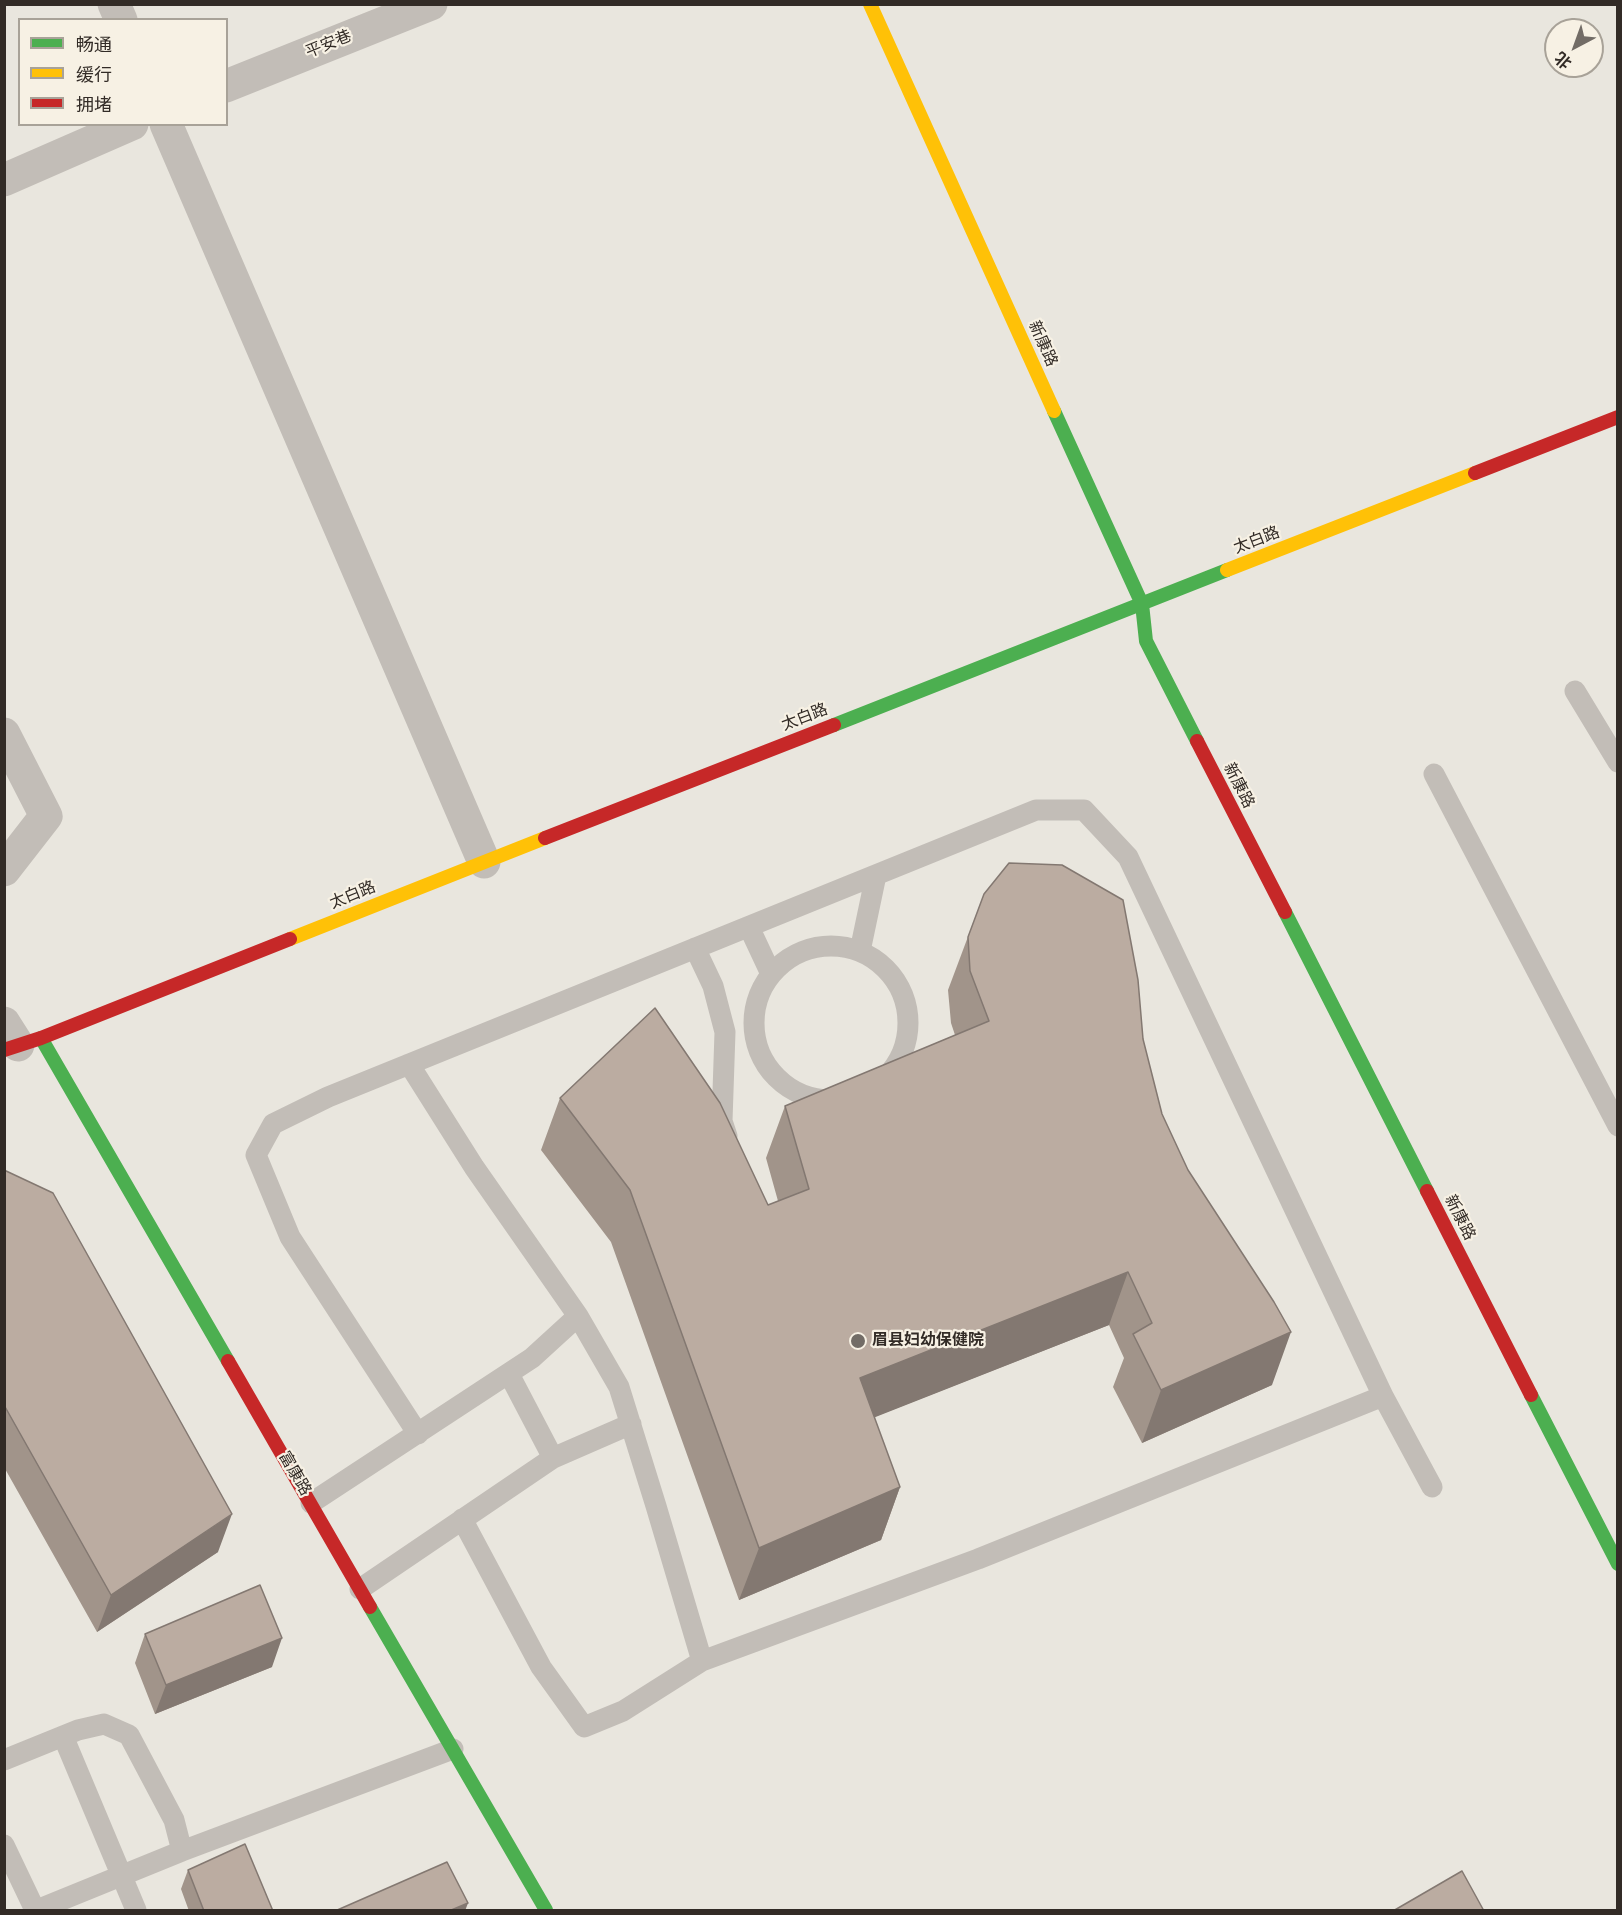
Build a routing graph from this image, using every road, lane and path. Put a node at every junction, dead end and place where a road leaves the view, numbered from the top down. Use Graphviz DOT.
graph roads {
  1 [pos="114,4"];
  2 [pos="431,4"];
  3 [pos="870,4"];
  4 [pos="120,18"];
  5 [pos="228,85"];
  6 [pos="127,126"];
  7 [pos="167,126"];
  8 [pos="4,180"];
  9 [pos="1617,417"];
  10 [pos="1142,604"];
  11 [pos="1575,691"];
  12 [pos="4,734"];
  13 [pos="1617,762"];
  14 [pos="1434,774"];
  15 [pos="484,862"];
  16 [pos="4,870"];
  17 [pos="876,875"];
  18 [pos="749,927"];
  19 [pos="695,948"];
  20 [pos="860,951"];
  21 [pos="771,974"];
  22 [pos="17,1039"];
  23 [pos="409,1064"];
  24 [pos="1617,1126"];
  25 [pos="733,1152"];
  26 [pos="578,1316"];
  27 [pos="509,1374"];
  28 [pos="1383,1396"];
  29 [pos="631,1424"];
  30 [pos="418,1434"];
  31 [pos="553,1458"];
  32 [pos="1432,1487"];
  33 [pos="310,1503"];
  34 [pos="462,1520"];
  35 [pos="1617,1564"];
  36 [pos="360,1589"];
  37 [pos="702,1661"];
  38 [pos="63,1736"];
  39 [pos="453,1749"];
  40 [pos="4,1760"];
  41 [pos="4,1845"];
  42 [pos="182,1851"];
  43 [pos="122,1876"];
  44 [pos="36,1911"];
  45 [pos="136,1911"];
  46 [pos="546,1911"];
  1 -- 4 [label="street"];
  2 -- 5 [label="street, 平安巷"];
  3 -- 10 [label="main road, 新康路"];
  6 -- 8 [label="street"];
  7 -- 15 [label="street"];
  9 -- 10 [label="main road, 太白路"];
  10 -- 15 [label="main road, 太白路"];
  10 -- 35 [label="main road, 新康路"];
  11 -- 13 [label="lane"];
  12 -- 16 [label="street"];
  14 -- 24 [label="lane"];
  15 -- 22 [label="main road, 太白路"];
  17 -- 18 [label="lane"];
  17 -- 20 [label="lane"];
  17 -- 28 [label="lane"];
  18 -- 19 [label="lane"];
  18 -- 21 [label="lane"];
  19 -- 23 [label="lane"];
  19 -- 25 [label="lane"];
  20 -- 21 [label="lane"];
  20 -- 21 [label="lane"];
  22 -- 33 [label="main road, 富康路"];
  23 -- 26 [label="lane"];
  23 -- 30 [label="lane"];
  26 -- 27 [label="lane"];
  26 -- 29 [label="lane"];
  27 -- 30 [label="lane"];
  27 -- 31 [label="lane"];
  28 -- 32 [label="lane"];
  28 -- 37 [label="lane"];
  29 -- 31 [label="lane"];
  29 -- 37 [label="lane"];
  30 -- 33 [label="lane"];
  31 -- 34 [label="lane"];
  33 -- 36 [label="main road, 富康路"];
  34 -- 36 [label="lane"];
  34 -- 37 [label="lane"];
  36 -- 39 [label="main road, 富康路"];
  38 -- 40 [label="lane"];
  38 -- 42 [label="lane"];
  38 -- 43 [label="lane"];
  39 -- 42 [label="lane"];
  39 -- 46 [label="main road, 富康路"];
  41 -- 44 [label="lane"];
  42 -- 43 [label="lane"];
  43 -- 44 [label="lane"];
  43 -- 45 [label="lane"];
}
